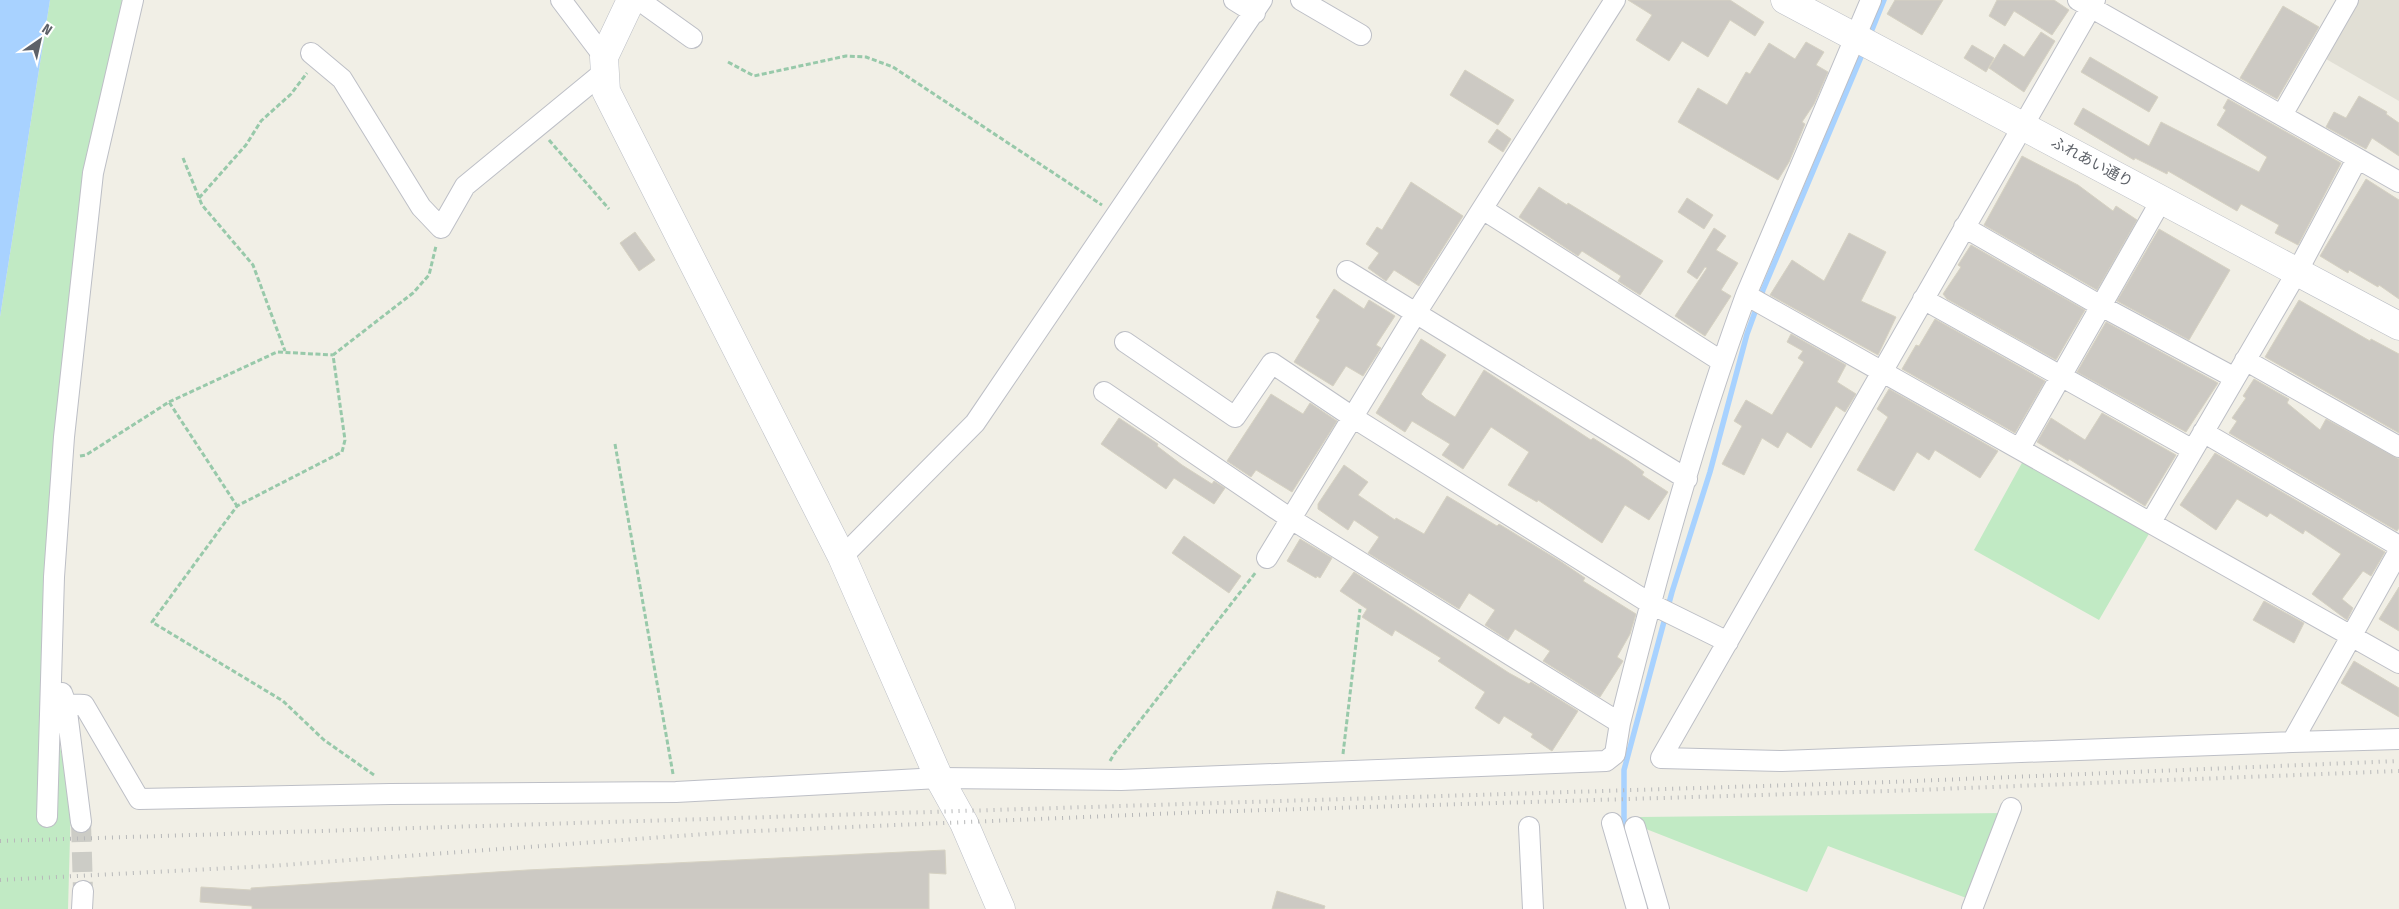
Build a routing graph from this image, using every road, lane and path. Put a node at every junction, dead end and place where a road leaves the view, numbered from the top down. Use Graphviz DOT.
graph roads {
  1 [pos="133,0"];
  2 [pos="561,0"];
  3 [pos="631,0"];
  4 [pos="638,0"];
  5 [pos="1234,0"];
  6 [pos="1301,0"];
  7 [pos="1616,0"];
  8 [pos="1784,0"];
  9 [pos="1871,0"];
  10 [pos="2348,0"];
  11 [pos="2088,2"];
  12 [pos="1258,7"];
  13 [pos="1361,35"];
  14 [pos="1855,37"];
  15 [pos="692,38"];
  16 [pos="315,56"];
  17 [pos="728,62"];
  18 [pos="604,64"];
  19 [pos="2282,115"];
  20 [pos="537,126"];
  21 [pos="2023,126"];
  22 [pos="183,158"];
  23 [pos="2357,159"];
  24 [pos="2399,182"];
  25 [pos="199,198"];
  26 [pos="2162,199"];
  27 [pos="609,209"];
  28 [pos="1484,210"];
  29 [pos="1117,215"];
  30 [pos="1964,227"];
  31 [pos="440,228"];
  32 [pos="1347,271"];
  33 [pos="2297,272"];
  34 [pos="1746,295"];
  35 [pos="1923,299"];
  36 [pos="2101,306"];
  37 [pos="1416,313"];
  38 [pos="2399,326"];
  39 [pos="1125,342"];
  40 [pos="284,351"];
  41 [pos="332,354"];
  42 [pos="2246,360"];
  43 [pos="1721,361"];
  44 [pos="1882,369"];
  45 [pos="2061,377"];
  46 [pos="2235,378"];
  47 [pos="1104,392"];
  48 [pos="169,402"];
  49 [pos="1354,418"];
  50 [pos="2203,432"];
  51 [pos="614,444"];
  52 [pos="2399,447"];
  53 [pos="2020,448"];
  54 [pos="2193,450"];
  55 [pos="63,460"];
  56 [pos="1687,479"];
  57 [pos="237,506"];
  58 [pos="1291,519"];
  59 [pos="2151,522"];
  60 [pos="2399,546"];
  61 [pos="2399,551"];
  62 [pos="842,557"];
  63 [pos="1267,558"];
  64 [pos="1651,604"];
  65 [pos="1360,610"];
  66 [pos="2350,636"];
  67 [pos="1728,642"];
  68 [pos="51,661"];
  69 [pos="2399,663"];
  70 [pos="66,704"];
  71 [pos="1620,723"];
  72 [pos="2399,739"];
  73 [pos="2292,742"];
  74 [pos="1340,772"];
  75 [pos="939,778"];
  76 [pos="1102,780"];
  77 [pos="676,792"];
  78 [pos="390,794"];
  79 [pos="2011,808"];
  80 [pos="46,818"];
  81 [pos="81,822"];
  82 [pos="1612,824"];
  83 [pos="1528,827"];
  84 [pos="1635,827"];
  85 [pos="1001,909"];
  86 [pos="1532,909"];
  87 [pos="1637,909"];
  88 [pos="1659,909"];
  89 [pos="1972,909"];
  1 -- 55 [label="street"];
  2 -- 18 [label="street"];
  3 -- 18 [label="street"];
  4 -- 15 [label="street"];
  5 -- 12 [label="street"];
  6 -- 13 [label="street"];
  7 -- 28 [label="street"];
  8 -- 14 [label="street, ふれあい通り"];
  9 -- 14 [label="street"];
  10 -- 19 [label="street"];
  11 -- 19 [label="street"];
  11 -- 21 [label="street"];
  12 -- 29 [label="street"];
  14 -- 21 [label="street, ふれあい通り"];
  14 -- 34 [label="street"];
  16 -- 25 [label="path"];
  16 -- 31 [label="street"];
  17 -- 29 [label="path"];
  18 -- 20 [label="street"];
  18 -- 62 [label="street"];
  19 -- 23 [label="street"];
  20 -- 27 [label="path"];
  20 -- 31 [label="street"];
  21 -- 26 [label="street, ふれあい通り"];
  21 -- 30 [label="street"];
  22 -- 25 [label="path"];
  23 -- 24 [label="street"];
  23 -- 33 [label="street"];
  25 -- 40 [label="path"];
  26 -- 33 [label="street, ふれあい通り"];
  26 -- 36 [label="street"];
  28 -- 37 [label="street"];
  28 -- 43 [label="street"];
  29 -- 62 [label="street"];
  30 -- 35 [label="street"];
  30 -- 36 [label="street"];
  31 -- 41 [label="path"];
  32 -- 37 [label="street"];
  33 -- 38 [label="street, ふれあい通り"];
  33 -- 42 [label="street"];
  34 -- 43 [label="street"];
  34 -- 44 [label="street"];
  35 -- 44 [label="street"];
  35 -- 45 [label="street"];
  36 -- 45 [label="street"];
  36 -- 46 [label="street"];
  37 -- 49 [label="street"];
  37 -- 56 [label="street"];
  39 -- 49 [label="street"];
  40 -- 41 [label="path"];
  40 -- 48 [label="path"];
  41 -- 57 [label="path"];
  42 -- 46 [label="street"];
  42 -- 52 [label="street"];
  43 -- 56 [label="street"];
  44 -- 53 [label="street"];
  44 -- 67 [label="street"];
  45 -- 53 [label="street"];
  45 -- 54 [label="street"];
  46 -- 50 [label="street"];
  47 -- 58 [label="street"];
  48 -- 55 [label="path"];
  48 -- 57 [label="path"];
  49 -- 58 [label="street"];
  49 -- 64 [label="street"];
  50 -- 54 [label="street"];
  50 -- 60 [label="street"];
  51 -- 77 [label="path"];
  53 -- 59 [label="street"];
  54 -- 59 [label="street"];
  55 -- 68 [label="street"];
  56 -- 64 [label="street"];
  57 -- 78 [label="path"];
  58 -- 63 [label="street"];
  58 -- 71 [label="street"];
  59 -- 66 [label="street"];
  61 -- 66 [label="street"];
  62 -- 75 [label="street"];
  63 -- 76 [label="path"];
  64 -- 67 [label="street"];
  64 -- 71 [label="street"];
  65 -- 74 [label="path"];
  66 -- 69 [label="street"];
  66 -- 73 [label="street"];
  67 -- 73 [label="street"];
  68 -- 70 [label="street"];
  68 -- 80 [label="street"];
  70 -- 78 [label="street"];
  70 -- 81 [label="street"];
  71 -- 74 [label="street"];
  72 -- 73 [label="street"];
  74 -- 76 [label="street"];
  75 -- 76 [label="street"];
  75 -- 77 [label="street"];
  75 -- 85 [label="street"];
  77 -- 78 [label="street"];
  79 -- 89 [label="street"];
  82 -- 87 [label="street"];
  83 -- 86 [label="street"];
  84 -- 88 [label="street"];
}
